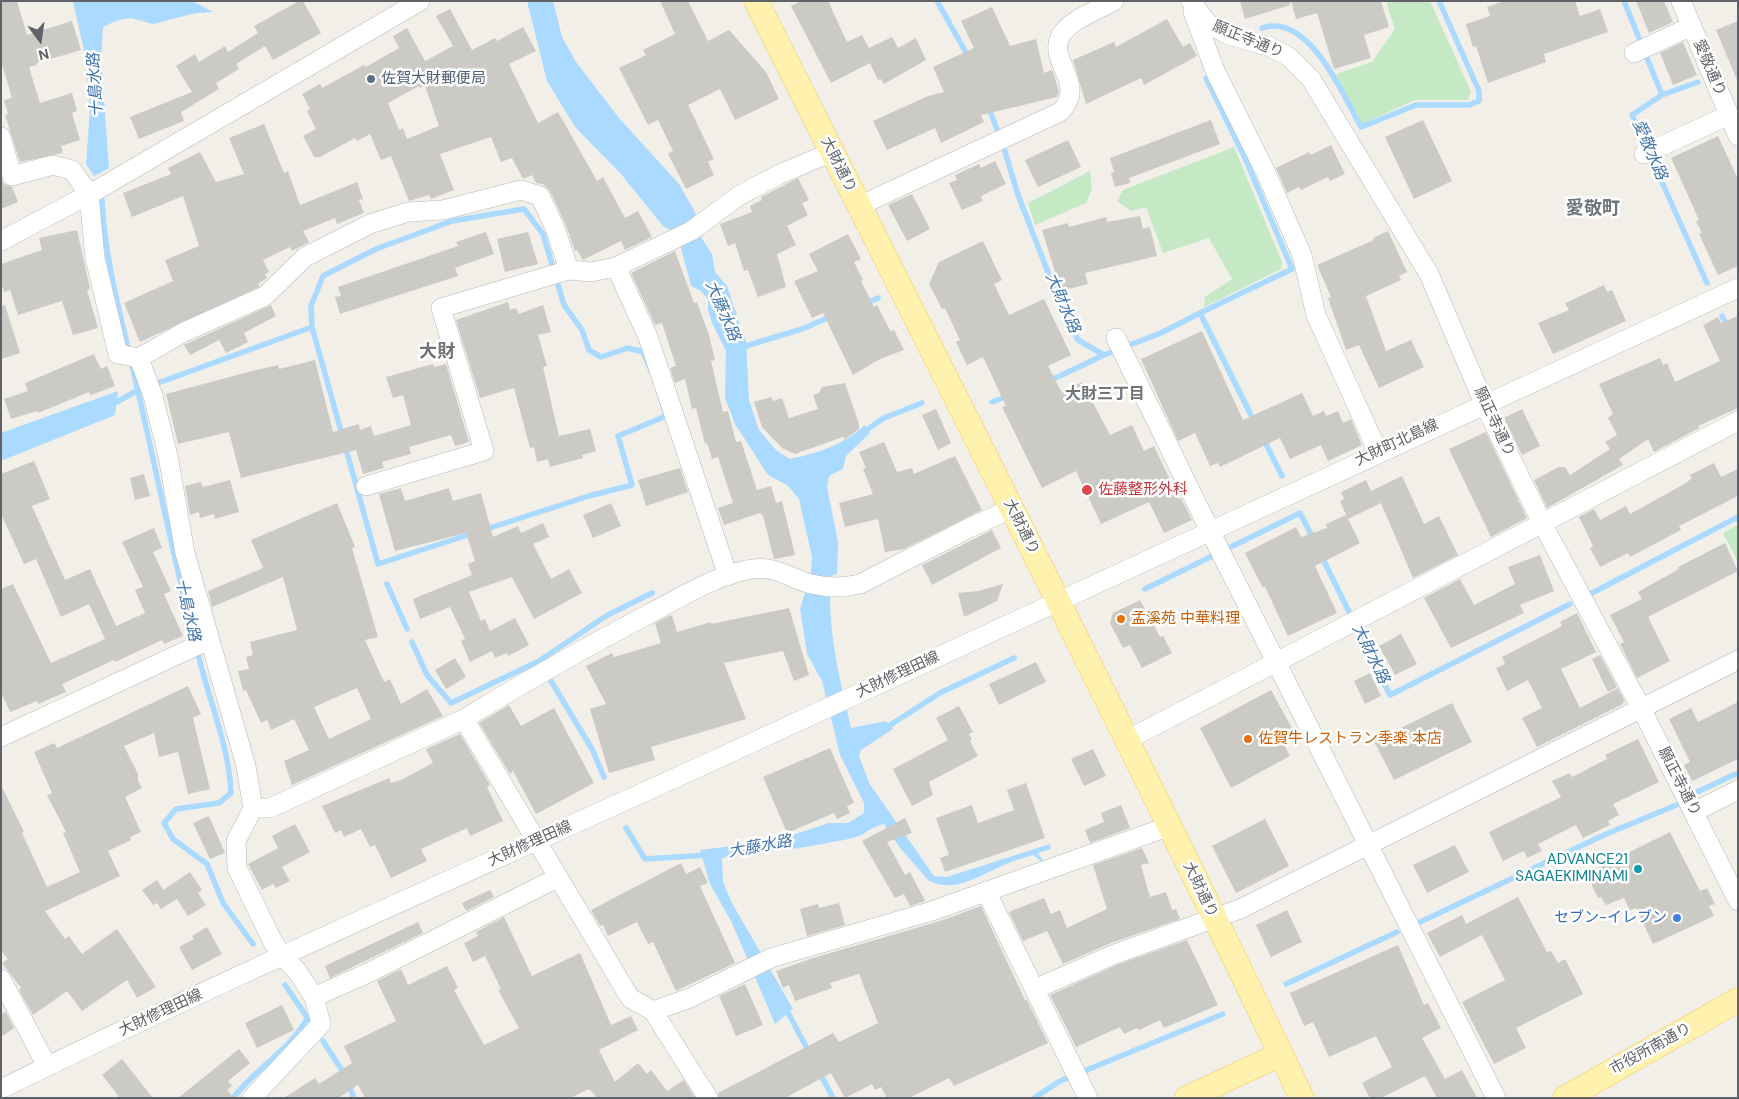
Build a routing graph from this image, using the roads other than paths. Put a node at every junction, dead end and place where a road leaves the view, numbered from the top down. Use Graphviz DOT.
graph roads {
  1 [pos="420,1"];
  2 [pos="756,1"];
  3 [pos="1114,1"];
  4 [pos="1190,1"];
  5 [pos="1681,1"];
  6 [pos="1692,26"];
  7 [pos="1634,53"];
  8 [pos="1729,115"];
  9 [pos="1738,136"];
  10 [pos="1,137"];
  11 [pos="832,152"];
  12 [pos="1648,152"];
  13 [pos="7,177"];
  14 [pos="89,194"];
  15 [pos="859,206"];
  16 [pos="1,240"];
  17 [pos="616,268"];
  18 [pos="560,273"];
  19 [pos="1738,288"];
  20 [pos="1116,338"];
  21 [pos="139,358"];
  22 [pos="1484,403"];
  23 [pos="1738,421"];
  24 [pos="1378,452"];
  25 [pos="366,486"];
  26 [pos="1011,509"];
  27 [pos="1542,523"];
  28 [pos="1213,537"];
  29 [pos="728,576"];
  30 [pos="1059,601"];
  31 [pos="208,640"];
  32 [pos="1738,660"];
  33 [pos="1277,661"];
  34 [pos="1641,708"];
  35 [pos="464,719"];
  36 [pos="1,737"];
  37 [pos="1127,740"];
  38 [pos="1738,790"];
  39 [pos="253,808"];
  40 [pos="1694,812"];
  41 [pos="1170,826"];
  42 [pos="536,842"];
  43 [pos="1367,845"];
  44 [pos="557,878"];
  45 [pos="986,891"];
  46 [pos="1738,901"];
  47 [pos="1214,919"];
  48 [pos="282,956"];
  49 [pos="1,979"];
  50 [pos="1035,990"];
  51 [pos="314,997"];
  52 [pos="1738,1000"];
  53 [pos="653,1011"];
  54 [pos="1281,1054"];
  55 [pos="47,1066"];
  56 [pos="1,1089"];
  57 [pos="252,1098"];
  58 [pos="708,1098"];
  59 [pos="1088,1098"];
  60 [pos="1187,1098"];
  61 [pos="1302,1098"];
  62 [pos="1496,1098"];
  63 [pos="1565,1098"];
  1 -- 14 [label="street"];
  2 -- 11 [label="main road, 大財通り"];
  3 -- 15 [label="street"];
  4 -- 22 [label="street, 願正寺通り"];
  4 -- 24 [label="street"];
  5 -- 6 [label="street, 愛敬通り"];
  6 -- 7 [label="street"];
  6 -- 8 [label="street, 愛敬通り"];
  8 -- 9 [label="street, 愛敬通り"];
  8 -- 12 [label="street"];
  10 -- 13 [label="street"];
  11 -- 15 [label="main road, 大財通り"];
  11 -- 17 [label="street"];
  13 -- 14 [label="street"];
  14 -- 16 [label="street"];
  14 -- 21 [label="street"];
  15 -- 26 [label="main road, 大財通り"];
  17 -- 18 [label="street"];
  17 -- 29 [label="street"];
  18 -- 21 [label="street"];
  18 -- 25 [label="street"];
  19 -- 22 [label="street, 大財町北島線"];
  20 -- 28 [label="street"];
  21 -- 31 [label="street"];
  22 -- 24 [label="street, 大財町北島線"];
  22 -- 27 [label="street, 願正寺通り"];
  23 -- 27 [label="street"];
  24 -- 28 [label="street, 大財町北島線"];
  26 -- 29 [label="street"];
  26 -- 30 [label="main road, 大財通り"];
  27 -- 33 [label="street"];
  27 -- 34 [label="street, 願正寺通り"];
  28 -- 30 [label="street, 大財町北島線"];
  28 -- 33 [label="street"];
  29 -- 35 [label="street"];
  30 -- 37 [label="main road, 大財通り"];
  30 -- 42 [label="street, 大財修理田線"];
  31 -- 36 [label="street"];
  31 -- 39 [label="street"];
  32 -- 34 [label="street"];
  33 -- 37 [label="street"];
  33 -- 43 [label="street"];
  34 -- 40 [label="street, 願正寺通り"];
  34 -- 43 [label="street"];
  35 -- 39 [label="street"];
  35 -- 42 [label="street"];
  37 -- 41 [label="main road, 大財通り"];
  38 -- 40 [label="street"];
  39 -- 48 [label="street"];
  40 -- 46 [label="street, 願正寺通り"];
  41 -- 45 [label="street"];
  41 -- 47 [label="main road, 大財通り"];
  42 -- 44 [label="street"];
  42 -- 48 [label="street, 大財修理田線"];
  43 -- 47 [label="street"];
  43 -- 62 [label="street"];
  44 -- 51 [label="street"];
  44 -- 53 [label="street"];
  45 -- 50 [label="street"];
  45 -- 53 [label="street"];
  47 -- 50 [label="street"];
  47 -- 54 [label="main road, 大財通り"];
  48 -- 51 [label="street"];
  48 -- 55 [label="street, 大財修理田線"];
  49 -- 55 [label="street"];
  50 -- 59 [label="street"];
  51 -- 57 [label="street"];
  52 -- 63 [label="main road, 市役所南通り"];
  53 -- 58 [label="street"];
  54 -- 60 [label="main road"];
  54 -- 61 [label="main road, 大財通り"];
  55 -- 56 [label="street, 大財修理田線"];
}
